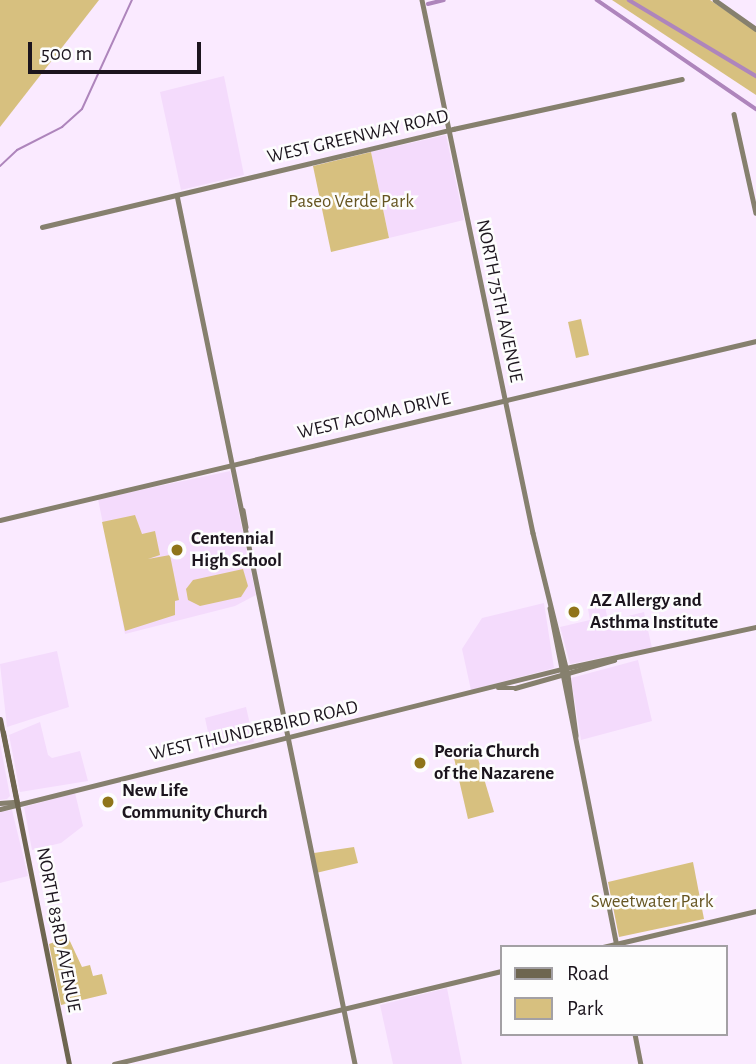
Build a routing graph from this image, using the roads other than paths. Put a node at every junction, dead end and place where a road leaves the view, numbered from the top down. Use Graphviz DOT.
graph roads {
  1 [pos="422,0"];
  2 [pos="715,0"];
  3 [pos="756,29"];
  4 [pos="682,79"];
  5 [pos="734,114"];
  6 [pos="449,130"];
  7 [pos="177,195"];
  8 [pos="756,213"];
  9 [pos="41,228"];
  10 [pos="756,341"];
  11 [pos="505,400"];
  12 [pos="233,465"];
  13 [pos="0,520"];
  14 [pos="756,627"];
  15 [pos="564,672"];
  16 [pos="0,719"];
  17 [pos="289,737"];
  18 [pos="17,802"];
  19 [pos="0,803"];
  20 [pos="0,809"];
  21 [pos="756,911"];
  22 [pos="617,945"];
  23 [pos="500,971"];
  24 [pos="344,1009"];
  25 [pos="635,1036"];
  26 [pos="69,1064"];
  27 [pos="114,1064"];
  28 [pos="355,1064"];
  29 [pos="641,1064"];
  1 -- 6 [label="street, NORTH 75TH AVENUE"];
  2 -- 3 [label="street"];
  4 -- 6 [label="street, WEST GREENWAY ROAD"];
  5 -- 8 [label="street"];
  6 -- 7 [label="street, WEST GREENWAY ROAD"];
  6 -- 11 [label="street, NORTH 75TH AVENUE"];
  7 -- 9 [label="street, WEST GREENWAY ROAD"];
  7 -- 12 [label="street"];
  10 -- 11 [label="street, WEST ACOMA DRIVE"];
  11 -- 12 [label="street, WEST ACOMA DRIVE"];
  11 -- 15 [label="street, NORTH 75TH AVENUE"];
  12 -- 13 [label="street, WEST ACOMA DRIVE"];
  12 -- 17 [label="street"];
  14 -- 15 [label="street, WEST THUNDERBIRD ROAD"];
  15 -- 17 [label="street, WEST THUNDERBIRD ROAD"];
  15 -- 22 [label="street, NORTH 75TH AVENUE"];
  16 -- 18 [label="main road, NORTH 83RD AVENUE"];
  17 -- 18 [label="street, WEST THUNDERBIRD ROAD"];
  17 -- 24 [label="street"];
  18 -- 19 [label="street, WEST THUNDERBIRD ROAD"];
  18 -- 20 [label="street, WEST THUNDERBIRD ROAD"];
  18 -- 26 [label="main road, NORTH 83RD AVENUE"];
  21 -- 22 [label="street"];
  23 -- 24 [label="street"];
  24 -- 27 [label="street"];
  24 -- 28 [label="street"];
  25 -- 29 [label="street"];
}
